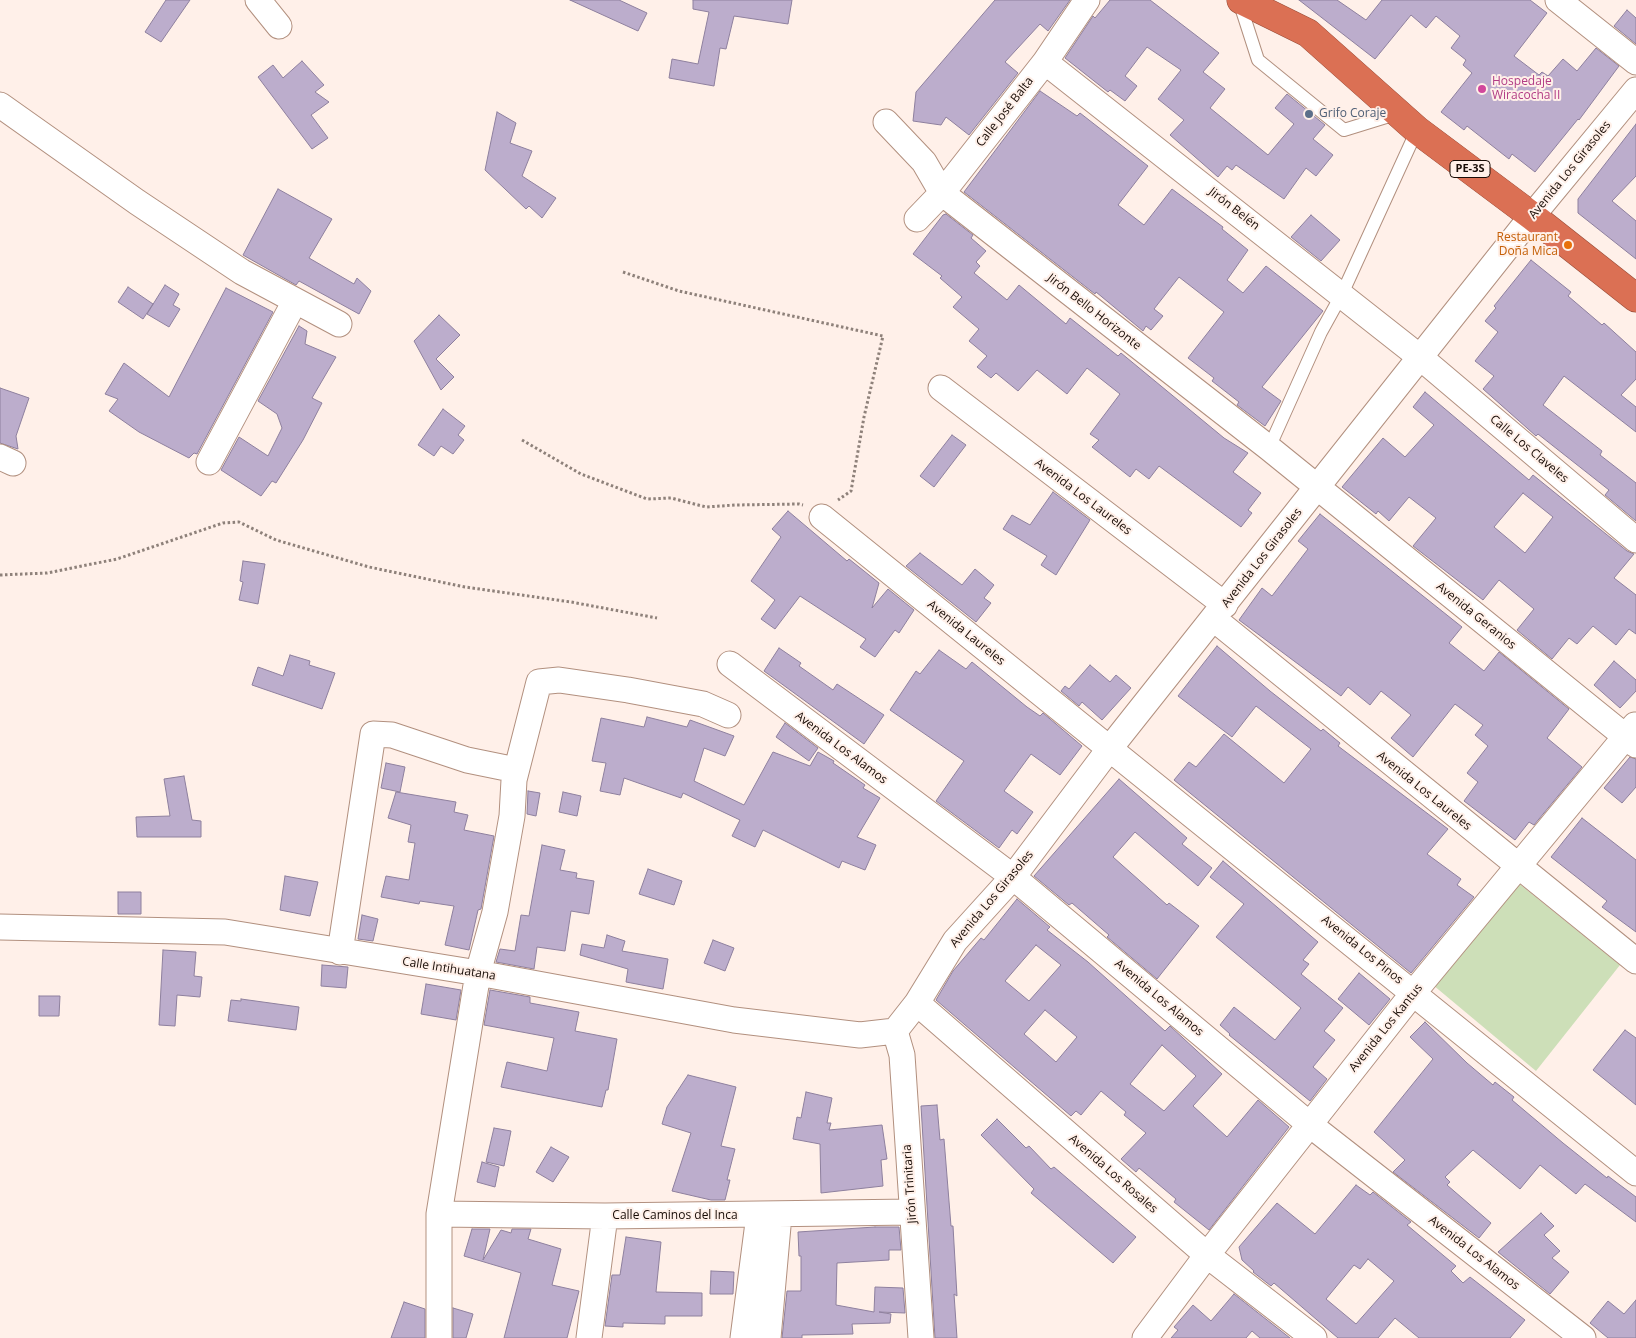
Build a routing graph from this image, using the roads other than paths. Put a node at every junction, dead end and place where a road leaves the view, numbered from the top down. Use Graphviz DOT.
graph roads {
  1 [pos="258,0"];
  2 [pos="1087,0"];
  3 [pos="1240,0"];
  4 [pos="1558,0"];
  5 [pos="280,26"];
  6 [pos="1045,62"];
  7 [pos="1636,62"];
  8 [pos="1636,90"];
  9 [pos="0,105"];
  10 [pos="886,122"];
  11 [pos="1408,122"];
  12 [pos="942,193"];
  13 [pos="1532,216"];
  14 [pos="917,219"];
  15 [pos="1342,294"];
  16 [pos="1636,298"];
  17 [pos="295,300"];
  18 [pos="339,324"];
  19 [pos="1422,358"];
  20 [pos="941,388"];
  21 [pos="1269,448"];
  22 [pos="209,462"];
  23 [pos="1317,488"];
  24 [pos="822,517"];
  25 [pos="1636,540"];
  26 [pos="1220,612"];
  27 [pos="730,664"];
  28 [pos="728,715"];
  29 [pos="1633,735"];
  30 [pos="1110,748"];
  31 [pos="516,770"];
  32 [pos="1519,868"];
  33 [pos="1013,877"];
  34 [pos="0,927"];
  35 [pos="340,952"];
  36 [pos="1636,961"];
  37 [pos="478,974"];
  38 [pos="1414,992"];
  39 [pos="917,1003"];
  40 [pos="895,1031"];
  41 [pos="1309,1124"];
  42 [pos="1636,1172"];
  43 [pos="912,1212"];
  44 [pos="439,1214"];
  45 [pos="769,1215"];
  46 [pos="605,1216"];
  47 [pos="1206,1255"];
  48 [pos="439,1338"];
  49 [pos="589,1338"];
  50 [pos="743,1338"];
  51 [pos="768,1338"];
  52 [pos="921,1338"];
  53 [pos="1145,1338"];
  54 [pos="1314,1338"];
  55 [pos="1583,1338"];
  1 -- 5 [label="street"];
  2 -- 6 [label="street, Calle José Balta"];
  3 -- 11 [label="highway, PE-3S"];
  3 -- 11 [label="lane"];
  4 -- 7 [label="street"];
  6 -- 12 [label="street, Calle José Balta"];
  6 -- 15 [label="street, Jirón Belén"];
  8 -- 13 [label="street, Avenida Los Girasoles"];
  9 -- 17 [label="street"];
  10 -- 12 [label="street, Jirón Bello Horizonte"];
  11 -- 13 [label="highway, PE-3S"];
  11 -- 15 [label="lane"];
  12 -- 14 [label="street, Calle José Balta"];
  12 -- 21 [label="street, Jirón Bello Horizonte"];
  13 -- 16 [label="highway, PE-3S"];
  13 -- 19 [label="street, Avenida Los Girasoles"];
  15 -- 19 [label="street, Jirón Belén"];
  15 -- 21 [label="lane"];
  17 -- 18 [label="street"];
  17 -- 22 [label="street"];
  19 -- 23 [label="street, Avenida Los Girasoles"];
  19 -- 25 [label="street, Calle Los Claveles"];
  20 -- 26 [label="street, Avenida Los Laureles"];
  21 -- 23 [label="street, Jirón Bello Horizonte"];
  23 -- 26 [label="street, Avenida Los Girasoles"];
  23 -- 29 [label="street, Avenida Geranios"];
  24 -- 30 [label="street, Avenida Laureles"];
  26 -- 30 [label="street, Avenida Los Girasoles"];
  26 -- 32 [label="street, Avenida Los Laureles"];
  27 -- 33 [label="street, Avenida Los Alamos"];
  28 -- 31 [label="street"];
  29 -- 32 [label="street, Avenida Los Kantus"];
  30 -- 33 [label="street, Avenida Los Girasoles"];
  30 -- 38 [label="street, Avenida Los Pinos"];
  31 -- 35 [label="street"];
  31 -- 37 [label="street"];
  32 -- 36 [label="street, Avenida Los Laureles"];
  32 -- 38 [label="street, Avenida Los Kantus"];
  33 -- 39 [label="street, Avenida Los Girasoles"];
  33 -- 41 [label="street, Avenida Los Alamos"];
  34 -- 35 [label="street, Calle Intihuatana"];
  35 -- 37 [label="street, Calle Intihuatana"];
  37 -- 40 [label="street, Calle Intihuatana"];
  37 -- 44 [label="street"];
  38 -- 41 [label="street, Avenida Los Kantus"];
  38 -- 42 [label="street, Avenida Los Pinos"];
  39 -- 40 [label="street, Avenida Los Girasoles"];
  39 -- 47 [label="street, Avenida Los Rosales"];
  40 -- 43 [label="street, Jirón Trinitaria"];
  41 -- 47 [label="street, Avenida Los Kantus"];
  41 -- 55 [label="street, Avenida Los Alamos"];
  43 -- 45 [label="street, Calle Caminos del Inca"];
  43 -- 52 [label="street, Jirón Trinitaria"];
  44 -- 46 [label="street, Calle Caminos del Inca"];
  44 -- 48 [label="street"];
  45 -- 46 [label="street, Calle Caminos del Inca"];
  45 -- 50 [label="street"];
  45 -- 51 [label="street"];
  46 -- 49 [label="street"];
  47 -- 53 [label="street, Avenida Los Kantus"];
  47 -- 54 [label="street, Avenida Los Rosales"];
}
